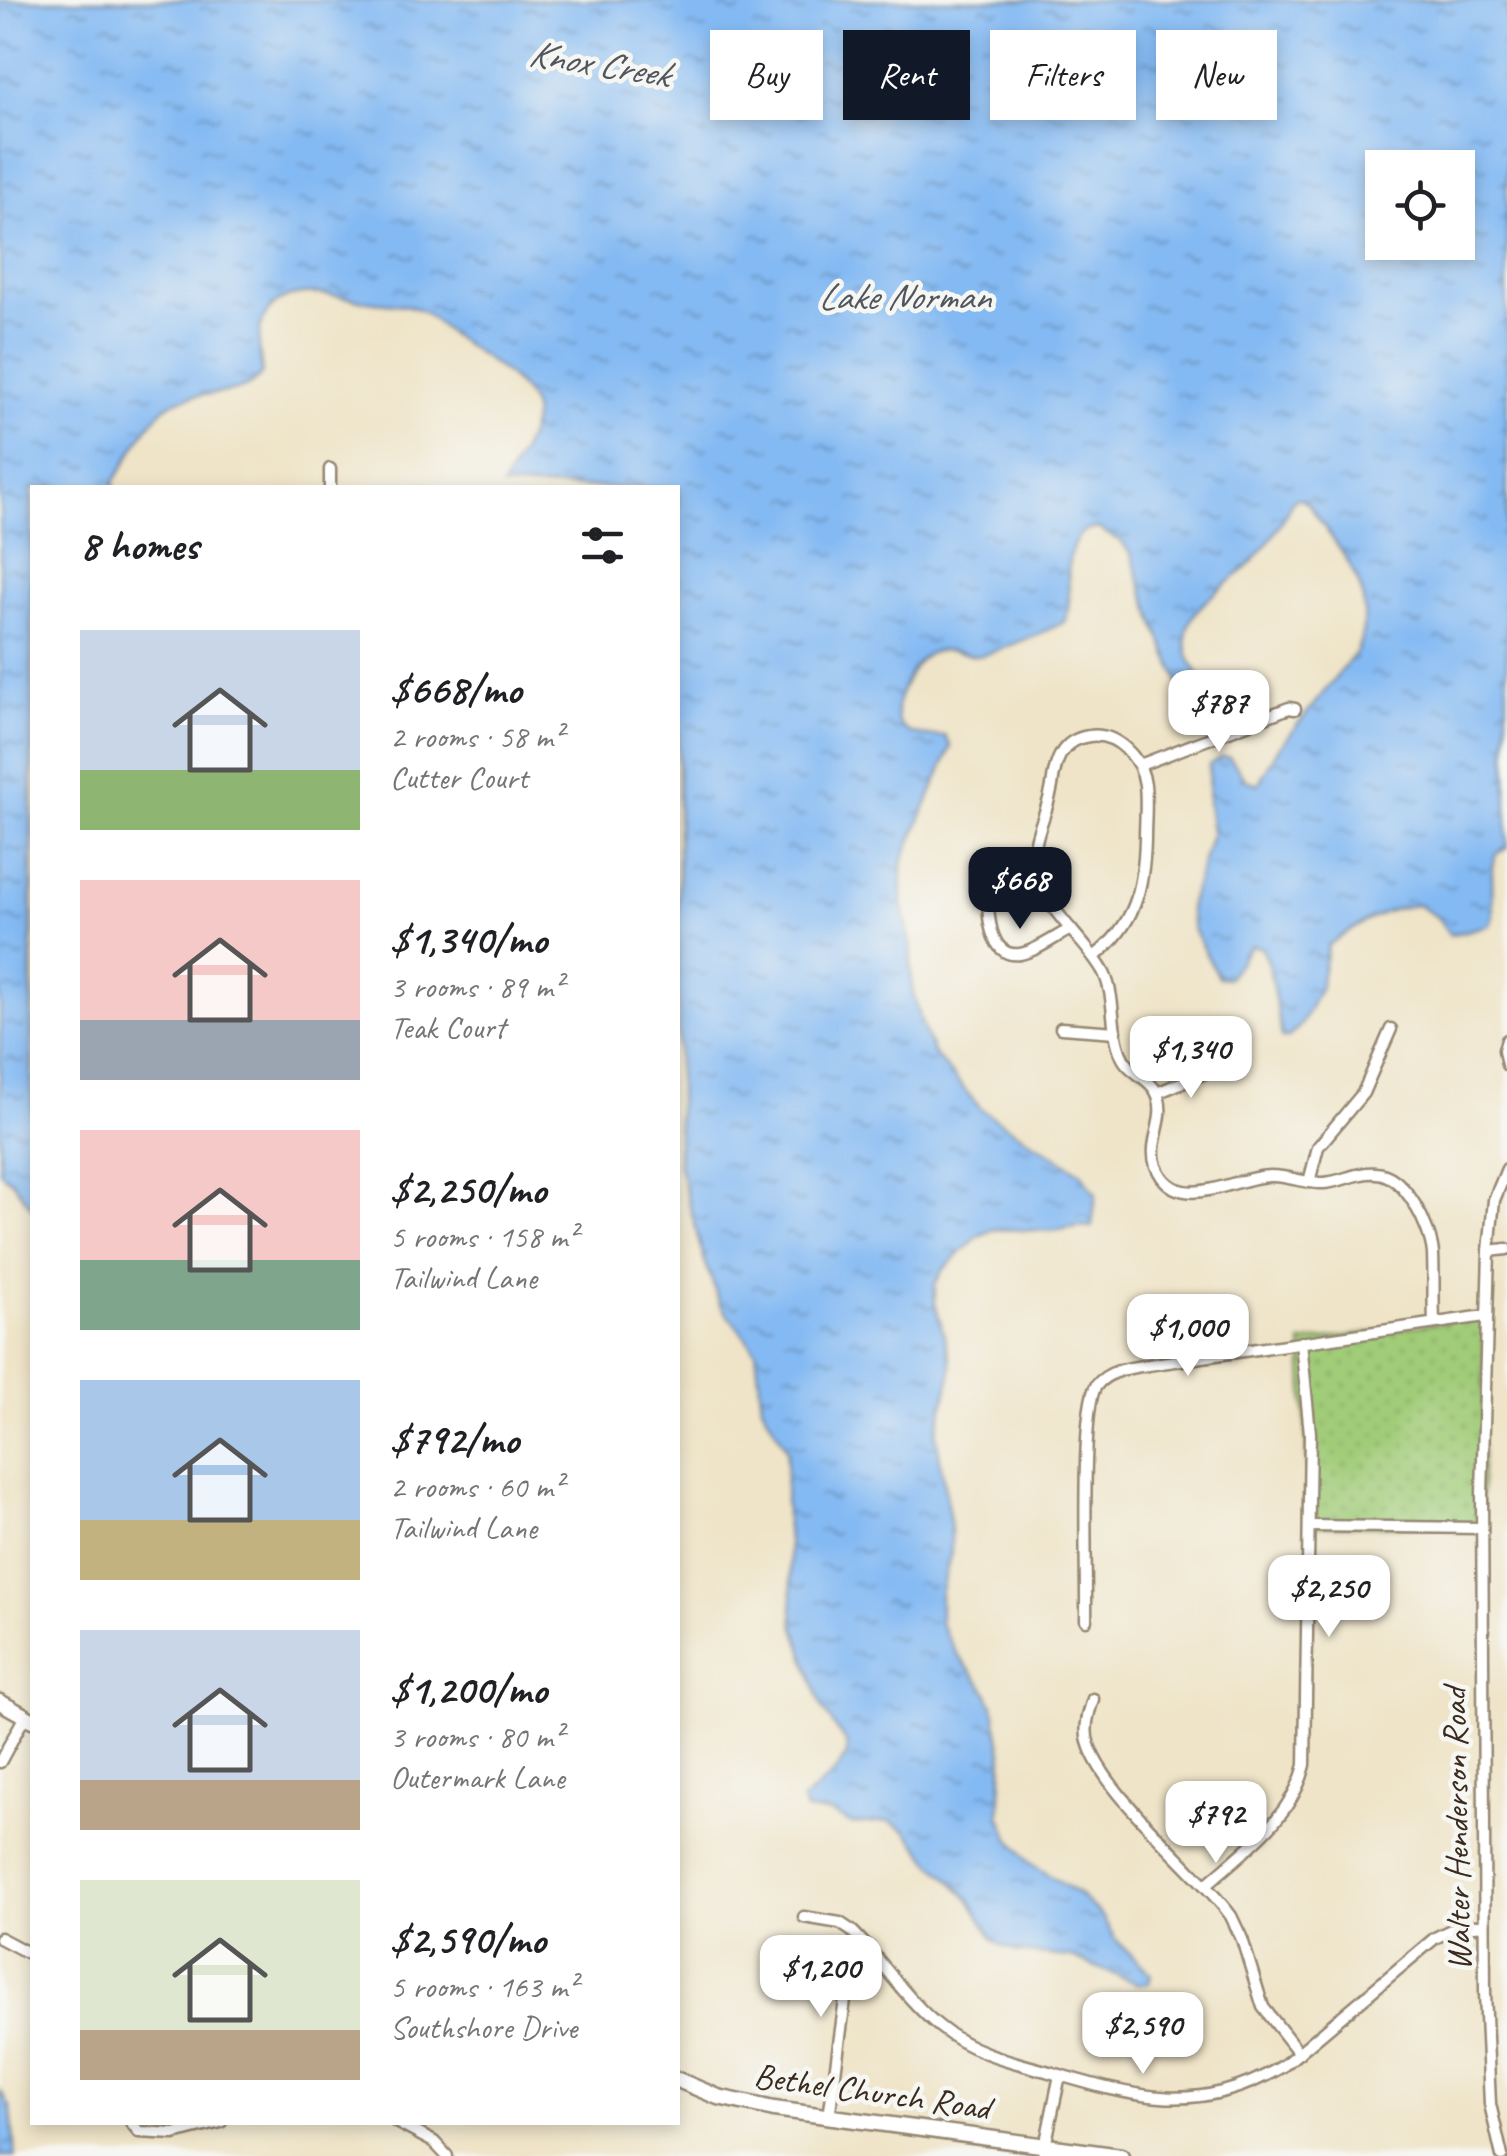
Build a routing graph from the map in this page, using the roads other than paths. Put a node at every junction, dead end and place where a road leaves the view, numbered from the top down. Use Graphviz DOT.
graph roads {
  1 [pos="330,469"];
  2 [pos="330,485"];
  3 [pos="1295,709"];
  4 [pos="1140,766"];
  5 [pos="989,890"];
  6 [pos="1072,928"];
  7 [pos="1094,958"];
  8 [pos="1061,1028"];
  9 [pos="1391,1029"];
  10 [pos="1116,1032"];
  11 [pos="1507,1040"];
  12 [pos="1507,1065"];
  13 [pos="1210,1071"];
  14 [pos="1157,1093"];
  15 [pos="1507,1168"];
  16 [pos="1309,1182"];
  17 [pos="1507,1249"];
  18 [pos="1489,1251"];
  19 [pos="1485,1316"];
  20 [pos="1434,1322"];
  21 [pos="1301,1342"];
  22 [pos="1309,1526"];
  23 [pos="1482,1528"];
  24 [pos="1086,1620"];
  25 [pos="1093,1700"];
  26 [pos="0,1702"];
  27 [pos="29,1718"];
  28 [pos="0,1762"];
  29 [pos="1206,1885"];
  30 [pos="804,1917"];
  31 [pos="1484,1925"];
  32 [pos="0,1938"];
  33 [pos="869,1947"];
  34 [pos="30,1954"];
  35 [pos="1298,2053"];
  36 [pos="1060,2075"];
  37 [pos="680,2081"];
  38 [pos="829,2117"];
  39 [pos="133,2125"];
  40 [pos="207,2125"];
  41 [pos="402,2125"];
  42 [pos="1044,2151"];
  43 [pos="447,2156"];
  44 [pos="1121,2156"];
  45 [pos="1502,2156"];
  1 -- 2 [label="street"];
  3 -- 4 [label="street"];
  4 -- 6 [label="street"];
  4 -- 7 [label="street"];
  5 -- 6 [label="street"];
  6 -- 7 [label="street"];
  7 -- 10 [label="street"];
  8 -- 10 [label="street"];
  9 -- 16 [label="street"];
  10 -- 14 [label="street"];
  11 -- 12 [label="street"];
  13 -- 14 [label="street"];
  14 -- 16 [label="street"];
  15 -- 18 [label="street, Walter Henderson Road"];
  16 -- 20 [label="street"];
  17 -- 18 [label="street"];
  18 -- 19 [label="street, Walter Henderson Road"];
  19 -- 20 [label="street"];
  19 -- 23 [label="street, Walter Henderson Road"];
  20 -- 21 [label="street"];
  21 -- 22 [label="street"];
  21 -- 24 [label="street"];
  22 -- 23 [label="street"];
  22 -- 29 [label="street"];
  23 -- 31 [label="street, Walter Henderson Road"];
  25 -- 29 [label="street"];
  26 -- 27 [label="street"];
  27 -- 28 [label="street"];
  29 -- 35 [label="street"];
  30 -- 33 [label="street"];
  31 -- 35 [label="street"];
  31 -- 45 [label="street, Walter Henderson Road"];
  32 -- 34 [label="street"];
  33 -- 36 [label="street"];
  33 -- 38 [label="street"];
  35 -- 36 [label="street"];
  36 -- 42 [label="street"];
  37 -- 38 [label="street, Bethel Church Road"];
  38 -- 42 [label="street, Bethel Church Road"];
  39 -- 40 [label="street"];
  41 -- 43 [label="street"];
  42 -- 44 [label="street, Bethel Church Road"];
}
